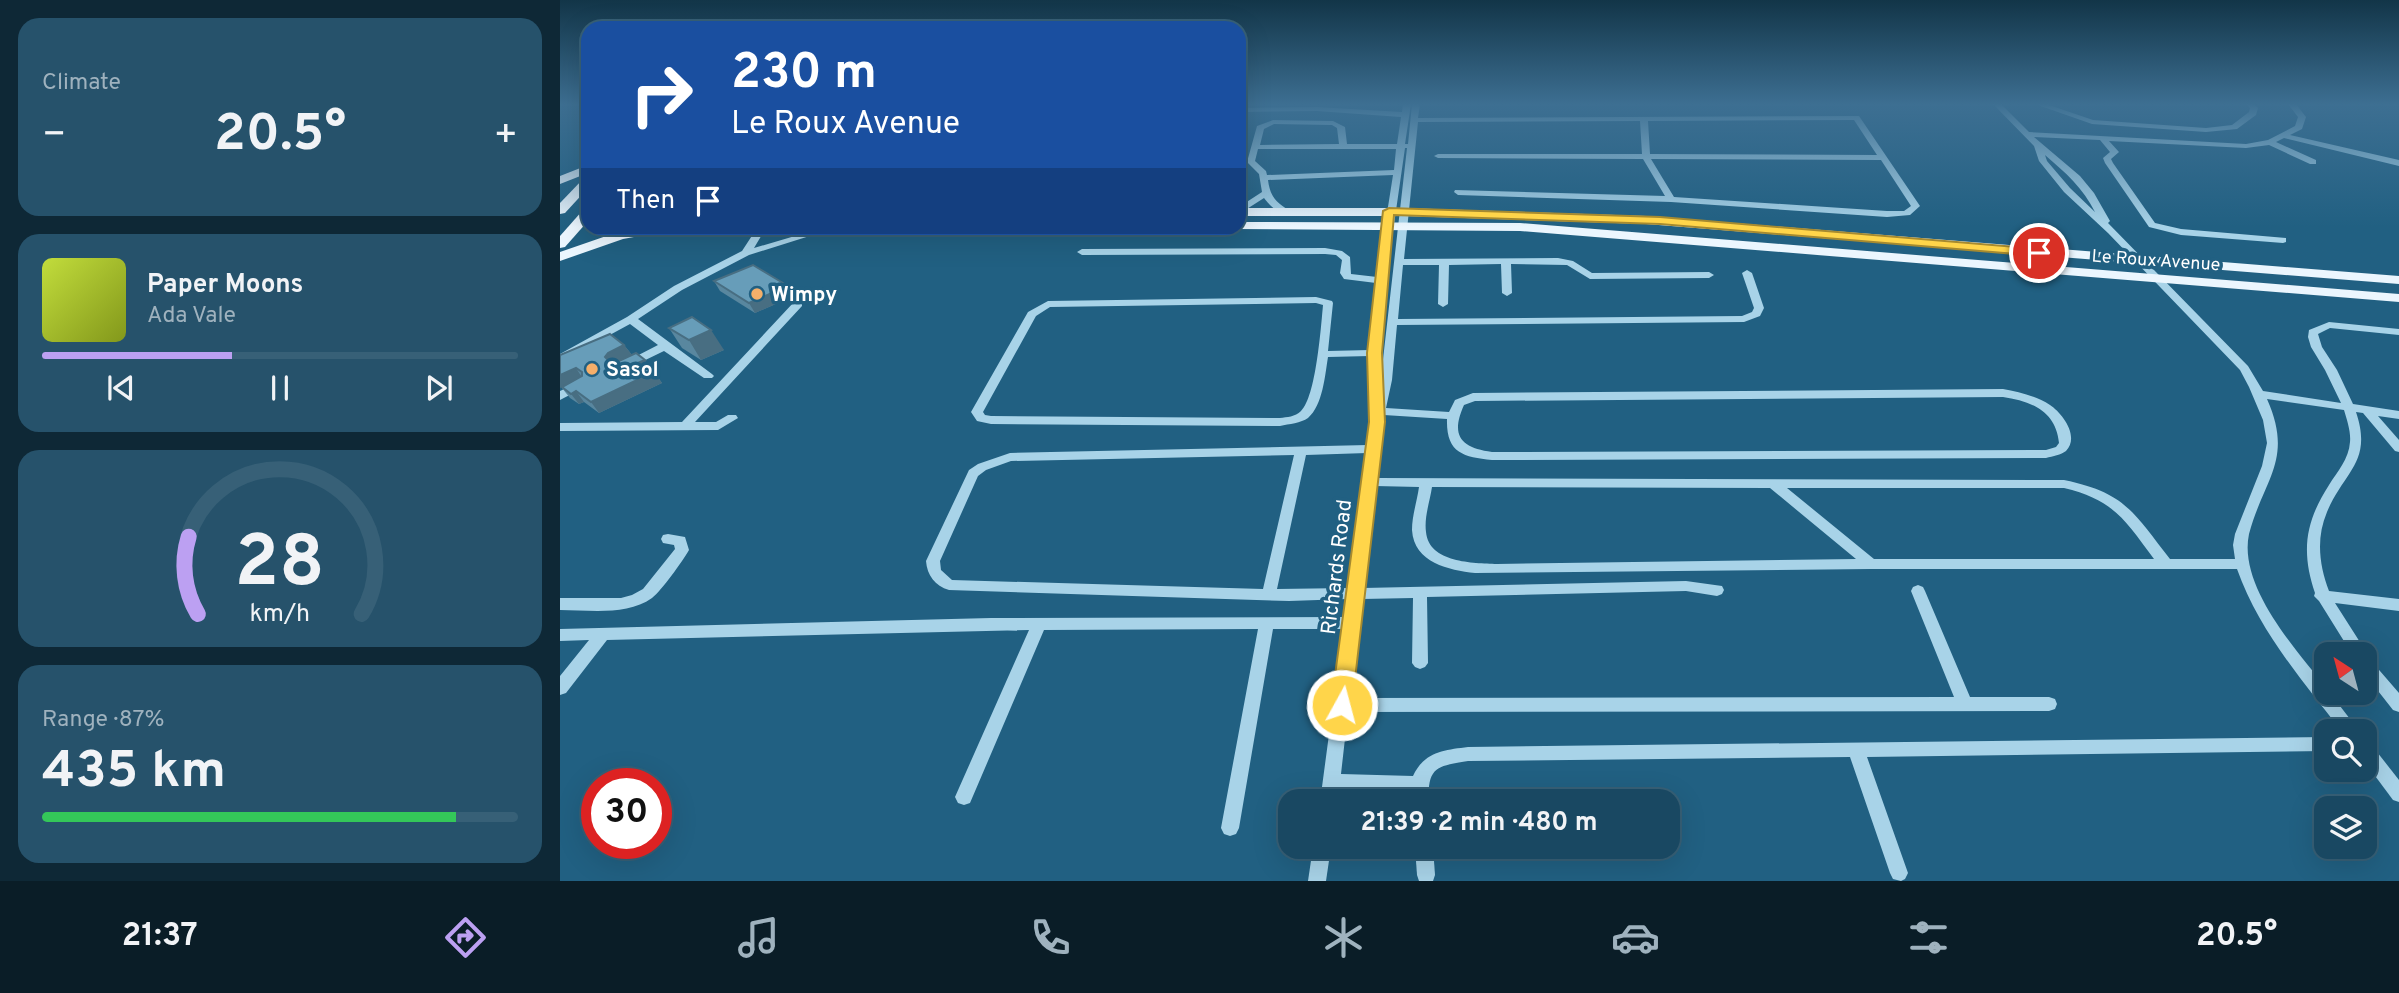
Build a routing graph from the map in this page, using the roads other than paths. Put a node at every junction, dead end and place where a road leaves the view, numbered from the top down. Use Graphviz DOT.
graph roads {
  1 [pos="1645,145"];
  2 [pos="1874,145"];
  3 [pos="2038,145"];
  4 [pos="2109,145"];
  5 [pos="2202,145"];
  6 [pos="2247,145"];
  7 [pos="2277,145"];
  8 [pos="2324,145"];
  9 [pos="1343,146"];
  10 [pos="1400,146"];
  11 [pos="1410,146"];
  12 [pos="1256,147"];
  13 [pos="1438,156"];
  14 [pos="1646,158"];
  15 [pos="1882,158"];
  16 [pos="2314,162"];
  17 [pos="2399,163"];
  18 [pos="581,172"];
  19 [pos="1397,172"];
  20 [pos="1263,178"];
  21 [pos="560,180"];
  22 [pos="581,188"];
  23 [pos="1458,192"];
  24 [pos="1264,194"];
  25 [pos="1671,199"];
  26 [pos="581,205"];
  27 [pos="562,206"];
  28 [pos="1246,206"];
  29 [pos="1246,211"];
  30 [pos="1396,211"];
  31 [pos="1286,212"];
  32 [pos="581,219"];
  33 [pos="560,221"];
  34 [pos="581,223"];
  35 [pos="1246,226"];
  36 [pos="1388,226"];
  37 [pos="1402,227"];
  38 [pos="2111,231"];
  39 [pos="625,235"];
  40 [pos="757,235"];
  41 [pos="806,235"];
  42 [pos="2283,240"];
  43 [pos="560,244"];
  44 [pos="1082,252"];
  45 [pos="746,253"];
  46 [pos="560,257"];
  47 [pos="2139,259"];
  48 [pos="1506,261"];
  49 [pos="1399,262"];
  50 [pos="1444,262"];
  51 [pos="1747,273"];
  52 [pos="1709,275"];
  53 [pos="2159,280"];
  54 [pos="2399,280"];
  55 [pos="1382,281"];
  56 [pos="1507,293"];
  57 [pos="2399,298"];
  58 [pos="798,304"];
  59 [pos="1443,304"];
  60 [pos="631,319"];
  61 [pos="1392,322"];
  62 [pos="2399,332"];
  63 [pos="665,346"];
  64 [pos="1374,353"];
  65 [pos="1323,354"];
  66 [pos="560,359"];
  67 [pos="621,367"];
  68 [pos="708,376"];
  69 [pos="582,385"];
  70 [pos="2258,394"];
  71 [pos="560,396"];
  72 [pos="2347,408"];
  73 [pos="2368,412"];
  74 [pos="2399,415"];
  75 [pos="1453,416"];
  76 [pos="1378,417"];
  77 [pos="732,418"];
  78 [pos="560,427"];
  79 [pos="684,427"];
  80 [pos="2399,448"];
  81 [pos="1374,449"];
  82 [pos="1301,450"];
  83 [pos="1370,482"];
  84 [pos="1426,482"];
  85 [pos="1773,483"];
  86 [pos="668,539"];
  87 [pos="2165,563"];
  88 [pos="1871,564"];
  89 [pos="2242,564"];
  90 [pos="1717,590"];
  91 [pos="1918,591"];
  92 [pos="1269,594"];
  93 [pos="1356,594"];
  94 [pos="1420,594"];
  95 [pos="2321,596"];
  96 [pos="560,604"];
  97 [pos="2399,606"];
  98 [pos="1352,623"];
  99 [pos="1040,625"];
  100 [pos="1266,625"];
  101 [pos="603,634"];
  102 [pos="560,635"];
  103 [pos="2352,642"];
  104 [pos="1420,663"];
  105 [pos="2377,677"];
  106 [pos="560,688"];
  107 [pos="1965,704"];
  108 [pos="2049,704"];
  109 [pos="1342,705"];
  110 [pos="2399,705"];
  111 [pos="2343,719"];
  112 [pos="2314,744"];
  113 [pos="1856,749"];
  114 [pos="2377,765"];
  115 [pos="1332,780"];
  116 [pos="1331,789"];
  117 [pos="1392,789"];
  118 [pos="1420,789"];
  119 [pos="2399,794"];
  120 [pos="964,797"];
  121 [pos="1230,828"];
  122 [pos="1320,859"];
  123 [pos="1425,859"];
  124 [pos="1899,873"];
  125 [pos="1426,875"];
  126 [pos="1317,881"];
  1 -- 14 [label="street"];
  2 -- 15 [label="street"];
  3 -- 38 [label="street"];
  3 -- 38 [label="street"];
  4 -- 42 [label="street"];
  5 -- 6 [label="street"];
  7 -- 16 [label="street"];
  8 -- 17 [label="street"];
  9 -- 10 [label="street"];
  9 -- 12 [label="street"];
  10 -- 11 [label="street"];
  10 -- 19 [label="street, Richards Road"];
  11 -- 30 [label="street, Richards Road"];
  12 -- 20 [label="street"];
  13 -- 14 [label="street"];
  14 -- 15 [label="street"];
  14 -- 25 [label="street"];
  15 -- 25 [label="street"];
  18 -- 21 [label="main road"];
  19 -- 20 [label="street"];
  19 -- 30 [label="street, Richards Road"];
  20 -- 24 [label="street"];
  22 -- 27 [label="main road"];
  23 -- 25 [label="street"];
  24 -- 28 [label="street"];
  24 -- 31 [label="street"];
  26 -- 27 [label="main road"];
  29 -- 31 [label="main road, Le Roux Avenue"];
  30 -- 31 [label="main road, Le Roux Avenue"];
  30 -- 36 [label="street, Richards Road"];
  30 -- 37 [label="street, Richards Road"];
  30 -- 47 [label="main road, Le Roux Avenue"];
  32 -- 33 [label="main road"];
  34 -- 43 [label="main road"];
  35 -- 36 [label="main road, Le Roux Avenue"];
  36 -- 37 [label="main road, Le Roux Avenue"];
  36 -- 55 [label="street, Richards Road"];
  37 -- 49 [label="street, Richards Road"];
  37 -- 53 [label="main road, Le Roux Avenue"];
  38 -- 47 [label="street"];
  39 -- 46 [label="main road"];
  40 -- 45 [label="street"];
  41 -- 45 [label="street"];
  44 -- 55 [label="street"];
  45 -- 60 [label="street"];
  47 -- 53 [label="street"];
  47 -- 54 [label="main road, Le Roux Avenue"];
  48 -- 50 [label="street"];
  48 -- 52 [label="street"];
  48 -- 56 [label="street"];
  49 -- 50 [label="street"];
  49 -- 61 [label="street, Richards Road"];
  50 -- 59 [label="street"];
  51 -- 61 [label="street"];
  53 -- 57 [label="main road, Le Roux Avenue"];
  53 -- 70 [label="street"];
  55 -- 64 [label="street, Richards Road"];
  58 -- 79 [label="street"];
  60 -- 63 [label="street"];
  60 -- 66 [label="street"];
  61 -- 76 [label="street, Richards Road"];
  62 -- 72 [label="street"];
  63 -- 67 [label="street"];
  63 -- 68 [label="street"];
  64 -- 65 [label="street"];
  64 -- 76 [label="street, Richards Road"];
  65 -- 65 [label="street"];
  69 -- 71 [label="street"];
  70 -- 72 [label="street"];
  70 -- 89 [label="street"];
  72 -- 73 [label="street"];
  72 -- 95 [label="street"];
  73 -- 74 [label="street"];
  73 -- 80 [label="street"];
  75 -- 75 [label="street"];
  75 -- 76 [label="street"];
  76 -- 81 [label="street, Richards Road"];
  77 -- 79 [label="street"];
  78 -- 79 [label="street"];
  81 -- 82 [label="street"];
  81 -- 83 [label="street, Richards Road"];
  82 -- 92 [label="street"];
  82 -- 92 [label="street"];
  83 -- 84 [label="street"];
  83 -- 93 [label="street, Richards Road"];
  84 -- 85 [label="street"];
  84 -- 88 [label="street"];
  85 -- 87 [label="street"];
  85 -- 88 [label="street"];
  86 -- 96 [label="street"];
  87 -- 88 [label="street"];
  87 -- 89 [label="street"];
  89 -- 111 [label="street"];
  90 -- 94 [label="street"];
  91 -- 107 [label="street"];
  92 -- 93 [label="street"];
  93 -- 94 [label="street"];
  93 -- 98 [label="street, Richards Road"];
  94 -- 104 [label="street"];
  95 -- 97 [label="street"];
  95 -- 103 [label="street"];
  98 -- 100 [label="street"];
  98 -- 109 [label="street, Richards Road"];
  99 -- 100 [label="street"];
  99 -- 101 [label="street"];
  99 -- 120 [label="street"];
  100 -- 121 [label="street"];
  101 -- 102 [label="street"];
  101 -- 106 [label="street"];
  105 -- 110 [label="street"];
  107 -- 108 [label="street"];
  107 -- 109 [label="street"];
  109 -- 115 [label="street, Richards Road"];
  112 -- 113 [label="street"];
  113 -- 118 [label="street"];
  113 -- 124 [label="street"];
  114 -- 119 [label="street"];
  115 -- 116 [label="street, Richards Road"];
  115 -- 117 [label="street"];
  122 -- 126 [label="street"];
  123 -- 125 [label="street"];
}
